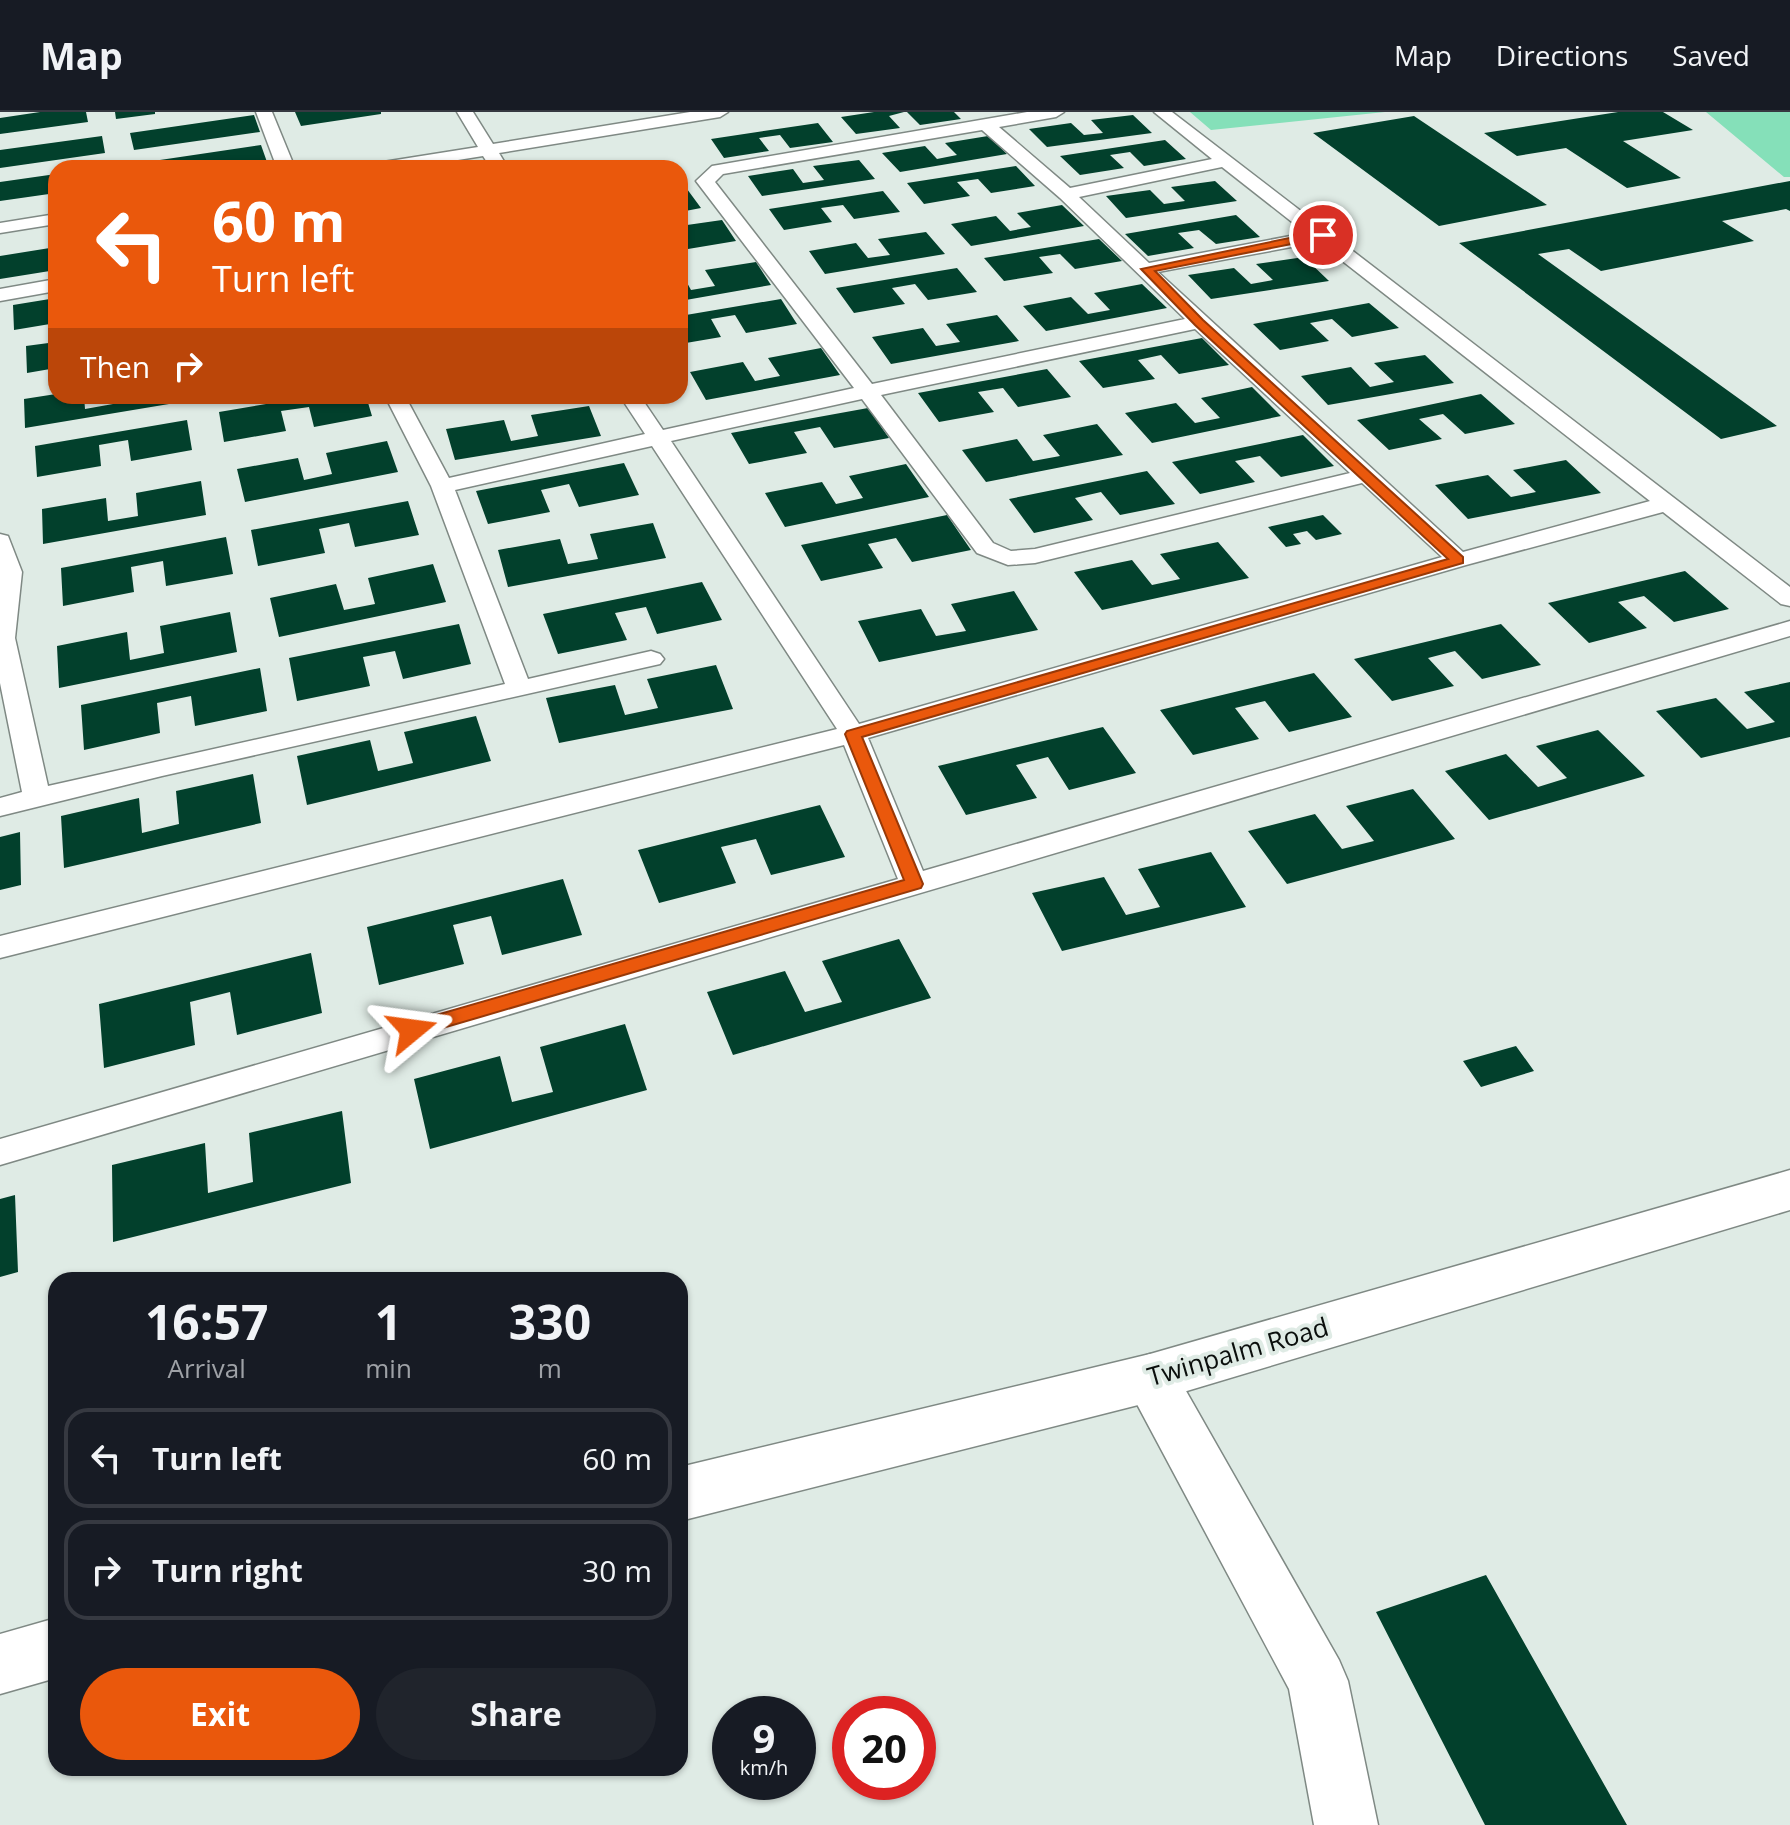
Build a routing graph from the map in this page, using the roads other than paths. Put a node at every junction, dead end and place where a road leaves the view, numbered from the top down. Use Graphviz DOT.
graph roads {
  1 [pos="264,112"];
  2 [pos="465,112"];
  3 [pos="720,112"];
  4 [pos="1056,112"];
  5 [pos="1162,112"];
  6 [pos="662,116"];
  7 [pos="987,125"];
  8 [pos="489,149"];
  9 [pos="283,160"];
  10 [pos="424,160"];
  11 [pos="495,160"];
  12 [pos="1227,161"];
  13 [pos="1066,194"];
  14 [pos="48,220"];
  15 [pos="0,228"];
  16 [pos="1323,235"];
  17 [pos="1147,269"];
  18 [pos="48,286"];
  19 [pos="0,295"];
  20 [pos="1199,322"];
  21 [pos="868,391"];
  22 [pos="399,404"];
  23 [pos="635,404"];
  24 [pos="658,439"];
  25 [pos="1364,476"];
  26 [pos="442,486"];
  27 [pos="1670,503"];
  28 [pos="0,541"];
  29 [pos="1458,560"];
  30 [pos="5,574"];
  31 [pos="1790,599"];
  32 [pos="1790,628"];
  33 [pos="651,659"];
  34 [pos="520,690"];
  35 [pos="853,734"];
  36 [pos="37,797"];
  37 [pos="0,807"];
  38 [pos="914,884"];
  39 [pos="0,947"];
  40 [pos="0,1152"];
  41 [pos="1790,1190"];
  42 [pos="1150,1378"];
  43 [pos="688,1492"];
  44 [pos="48,1650"];
  45 [pos="0,1664"];
  46 [pos="1346,1825"];
  1 -- 9 [label="lane"];
  2 -- 8 [label="lane"];
  3 -- 6 [label="lane"];
  4 -- 7 [label="lane"];
  5 -- 12 [label="lane"];
  6 -- 8 [label="lane"];
  7 -- 13 [label="lane"];
  7 -- 21 [label="lane"];
  8 -- 10 [label="lane"];
  8 -- 11 [label="lane"];
  12 -- 13 [label="lane"];
  12 -- 16 [label="lane"];
  13 -- 17 [label="lane"];
  14 -- 15 [label="lane"];
  16 -- 17 [label="lane"];
  16 -- 27 [label="lane"];
  17 -- 20 [label="lane"];
  18 -- 19 [label="lane"];
  20 -- 21 [label="lane"];
  20 -- 25 [label="lane"];
  21 -- 24 [label="lane"];
  21 -- 25 [label="lane"];
  22 -- 26 [label="lane"];
  23 -- 24 [label="lane"];
  24 -- 26 [label="lane"];
  24 -- 35 [label="lane"];
  25 -- 29 [label="lane"];
  26 -- 34 [label="lane"];
  27 -- 29 [label="lane"];
  27 -- 31 [label="lane"];
  28 -- 30 [label="lane"];
  29 -- 35 [label="lane"];
  30 -- 36 [label="lane"];
  32 -- 38 [label="lane"];
  33 -- 34 [label="lane"];
  34 -- 36 [label="lane"];
  35 -- 38 [label="lane"];
  35 -- 39 [label="lane"];
  36 -- 37 [label="lane"];
  38 -- 40 [label="lane"];
  41 -- 42 [label="main road, Twinpalm Road"];
  42 -- 43 [label="main road, Twinpalm Road"];
  42 -- 46 [label="main road"];
  44 -- 45 [label="main road"];
}
